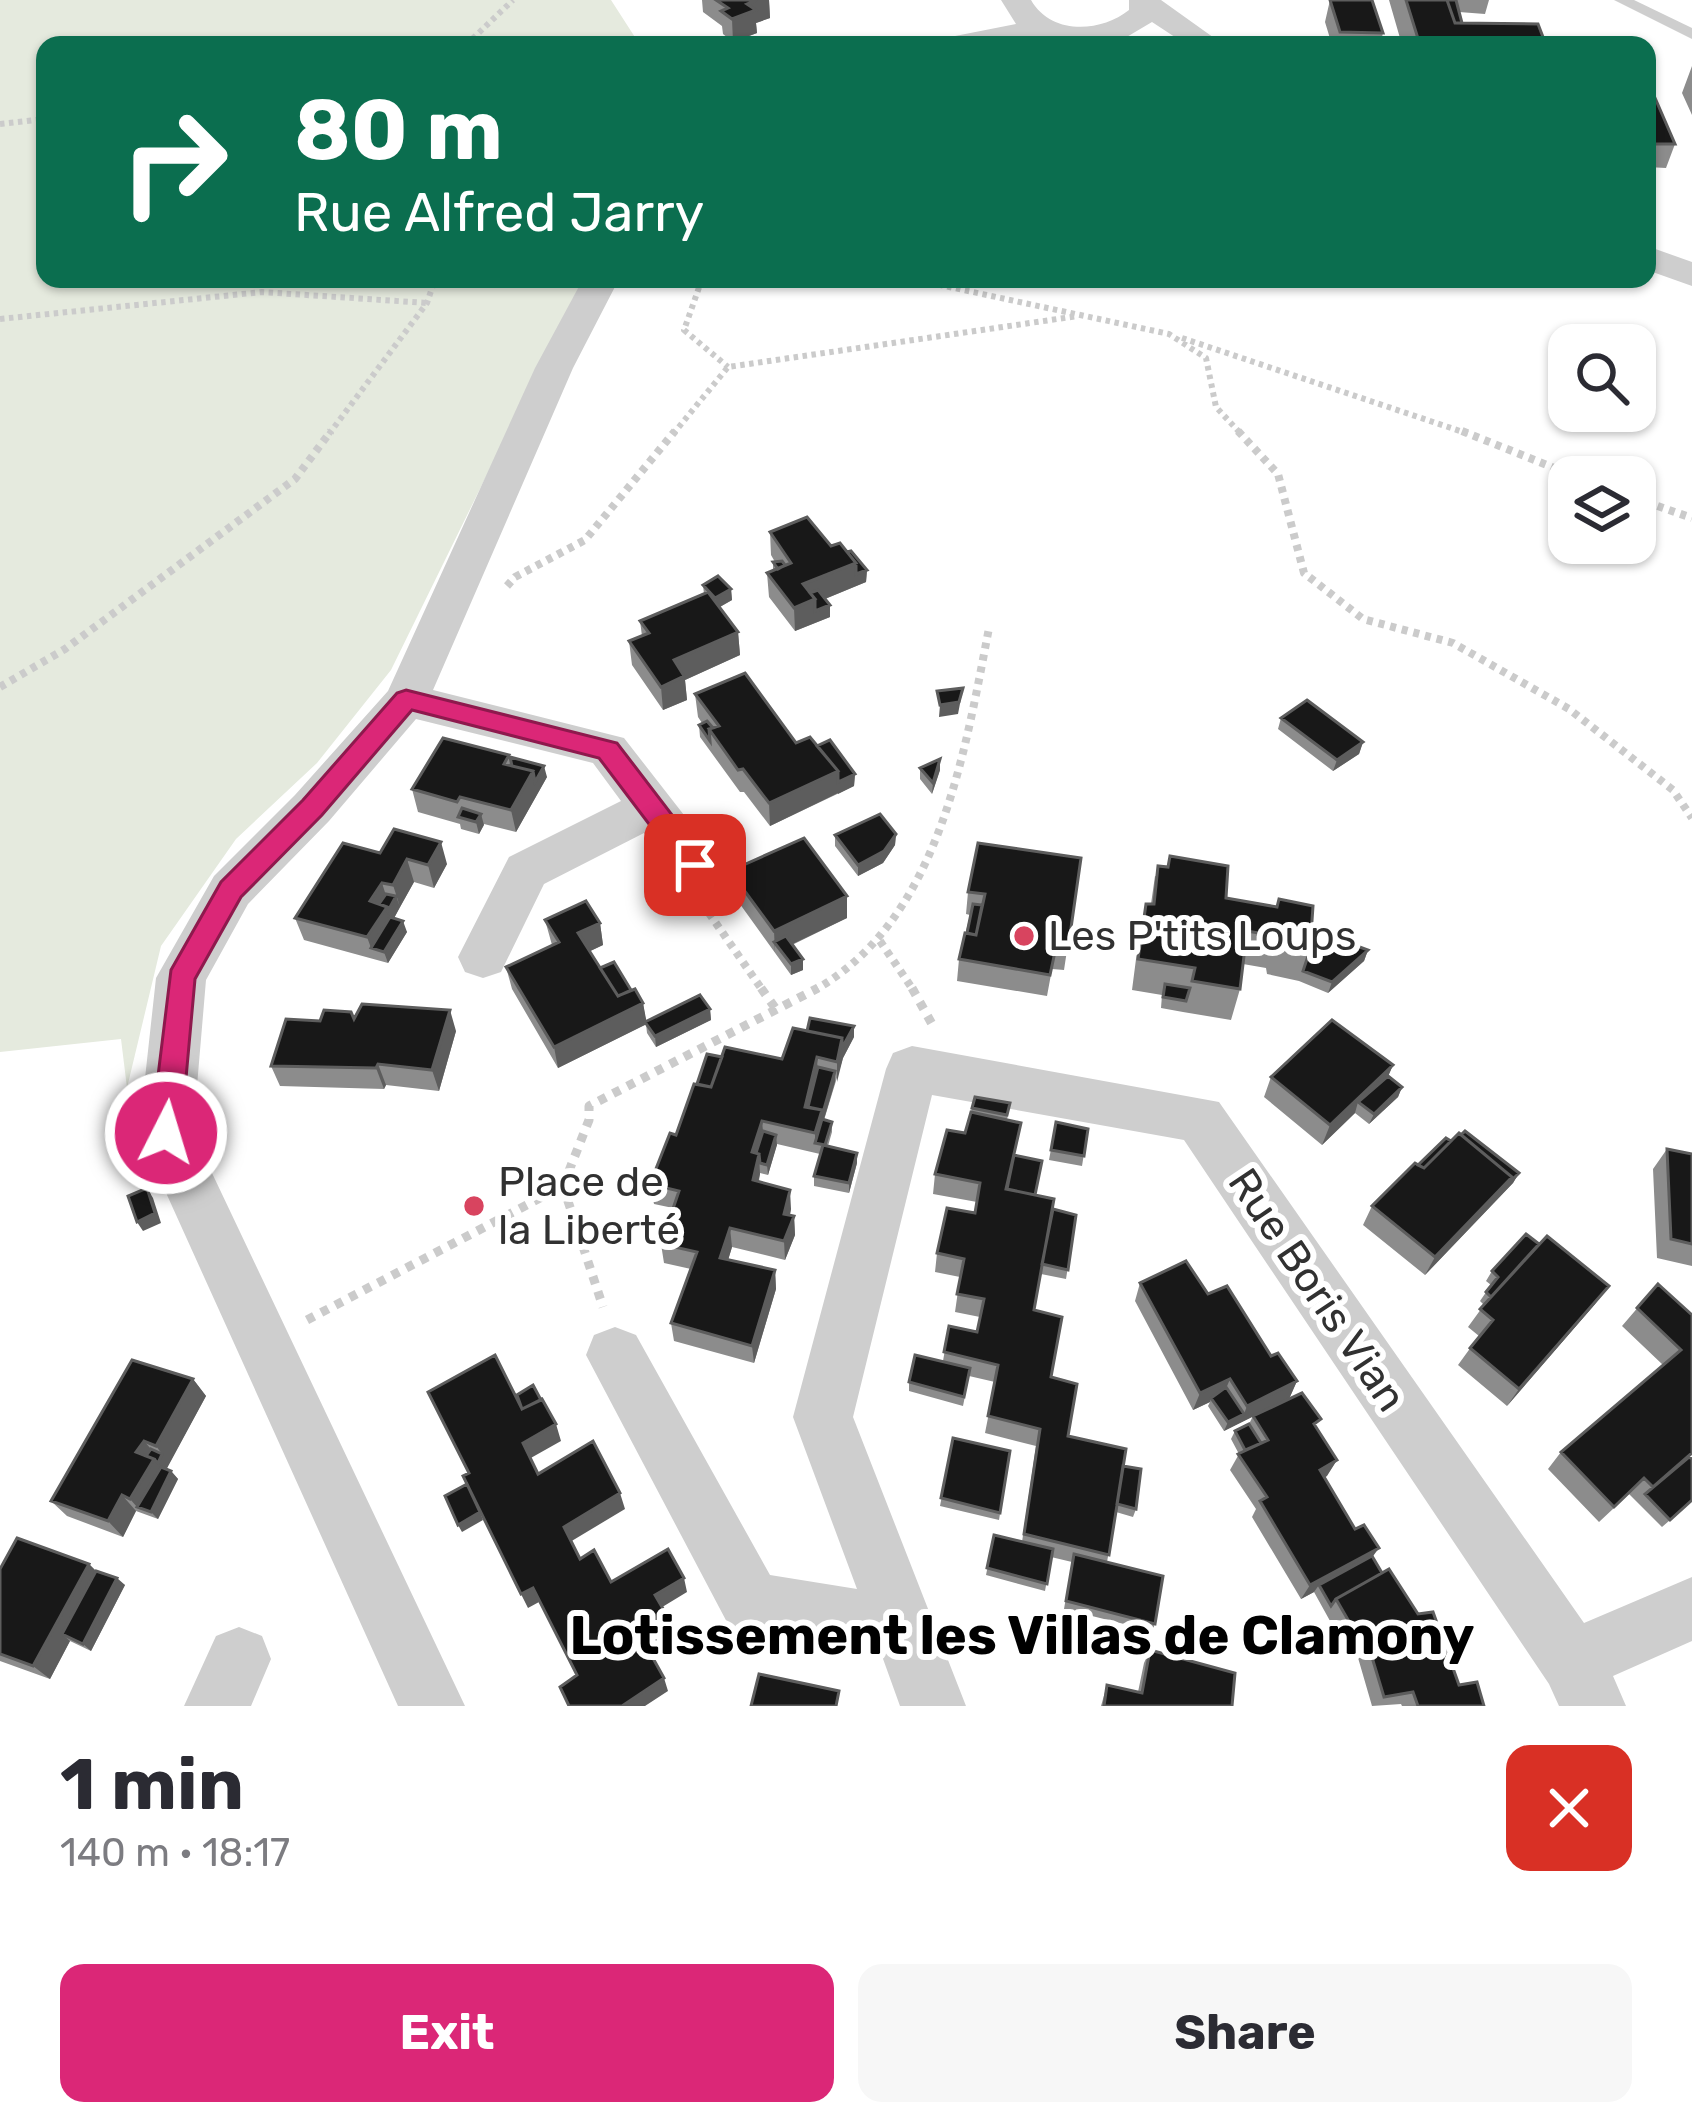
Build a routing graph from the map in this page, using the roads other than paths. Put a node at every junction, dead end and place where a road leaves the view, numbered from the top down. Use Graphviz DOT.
graph roads {
  1 [pos="1016,0"];
  2 [pos="1622,0"];
  3 [pos="1144,2"];
  4 [pos="1043,28"];
  5 [pos="1104,34"];
  6 [pos="1692,34"];
  7 [pos="969,36"];
  8 [pos="1001,36"];
  9 [pos="1113,36"];
  10 [pos="1195,36"];
  11 [pos="1656,261"];
  12 [pos="1692,275"];
  13 [pos="596,288"];
  14 [pos="406,700"];
  15 [pos="652,807"];
  16 [pos="695,865"];
  17 [pos="484,956"];
  18 [pos="614,1355"];
  19 [pos="1692,1609"];
  20 [pos="904,1628"];
  21 [pos="1582,1684"];
  22 [pos="432,1706"];
  23 [pos="933,1706"];
  1 -- 4 [label="street"];
  1 -- 7 [label="street"];
  2 -- 6 [label="lane"];
  3 -- 5 [label="street"];
  3 -- 10 [label="street"];
  4 -- 5 [label="street"];
  4 -- 8 [label="street"];
  5 -- 9 [label="street"];
  11 -- 12 [label="street"];
  13 -- 14 [label="street"];
  14 -- 15 [label="street"];
  14 -- 22 [label="street"];
  15 -- 16 [label="street"];
  15 -- 17 [label="street"];
  18 -- 20 [label="street"];
  19 -- 21 [label="street"];
  20 -- 21 [label="street, Rue Boris Vian"];
  20 -- 23 [label="street"];
}
